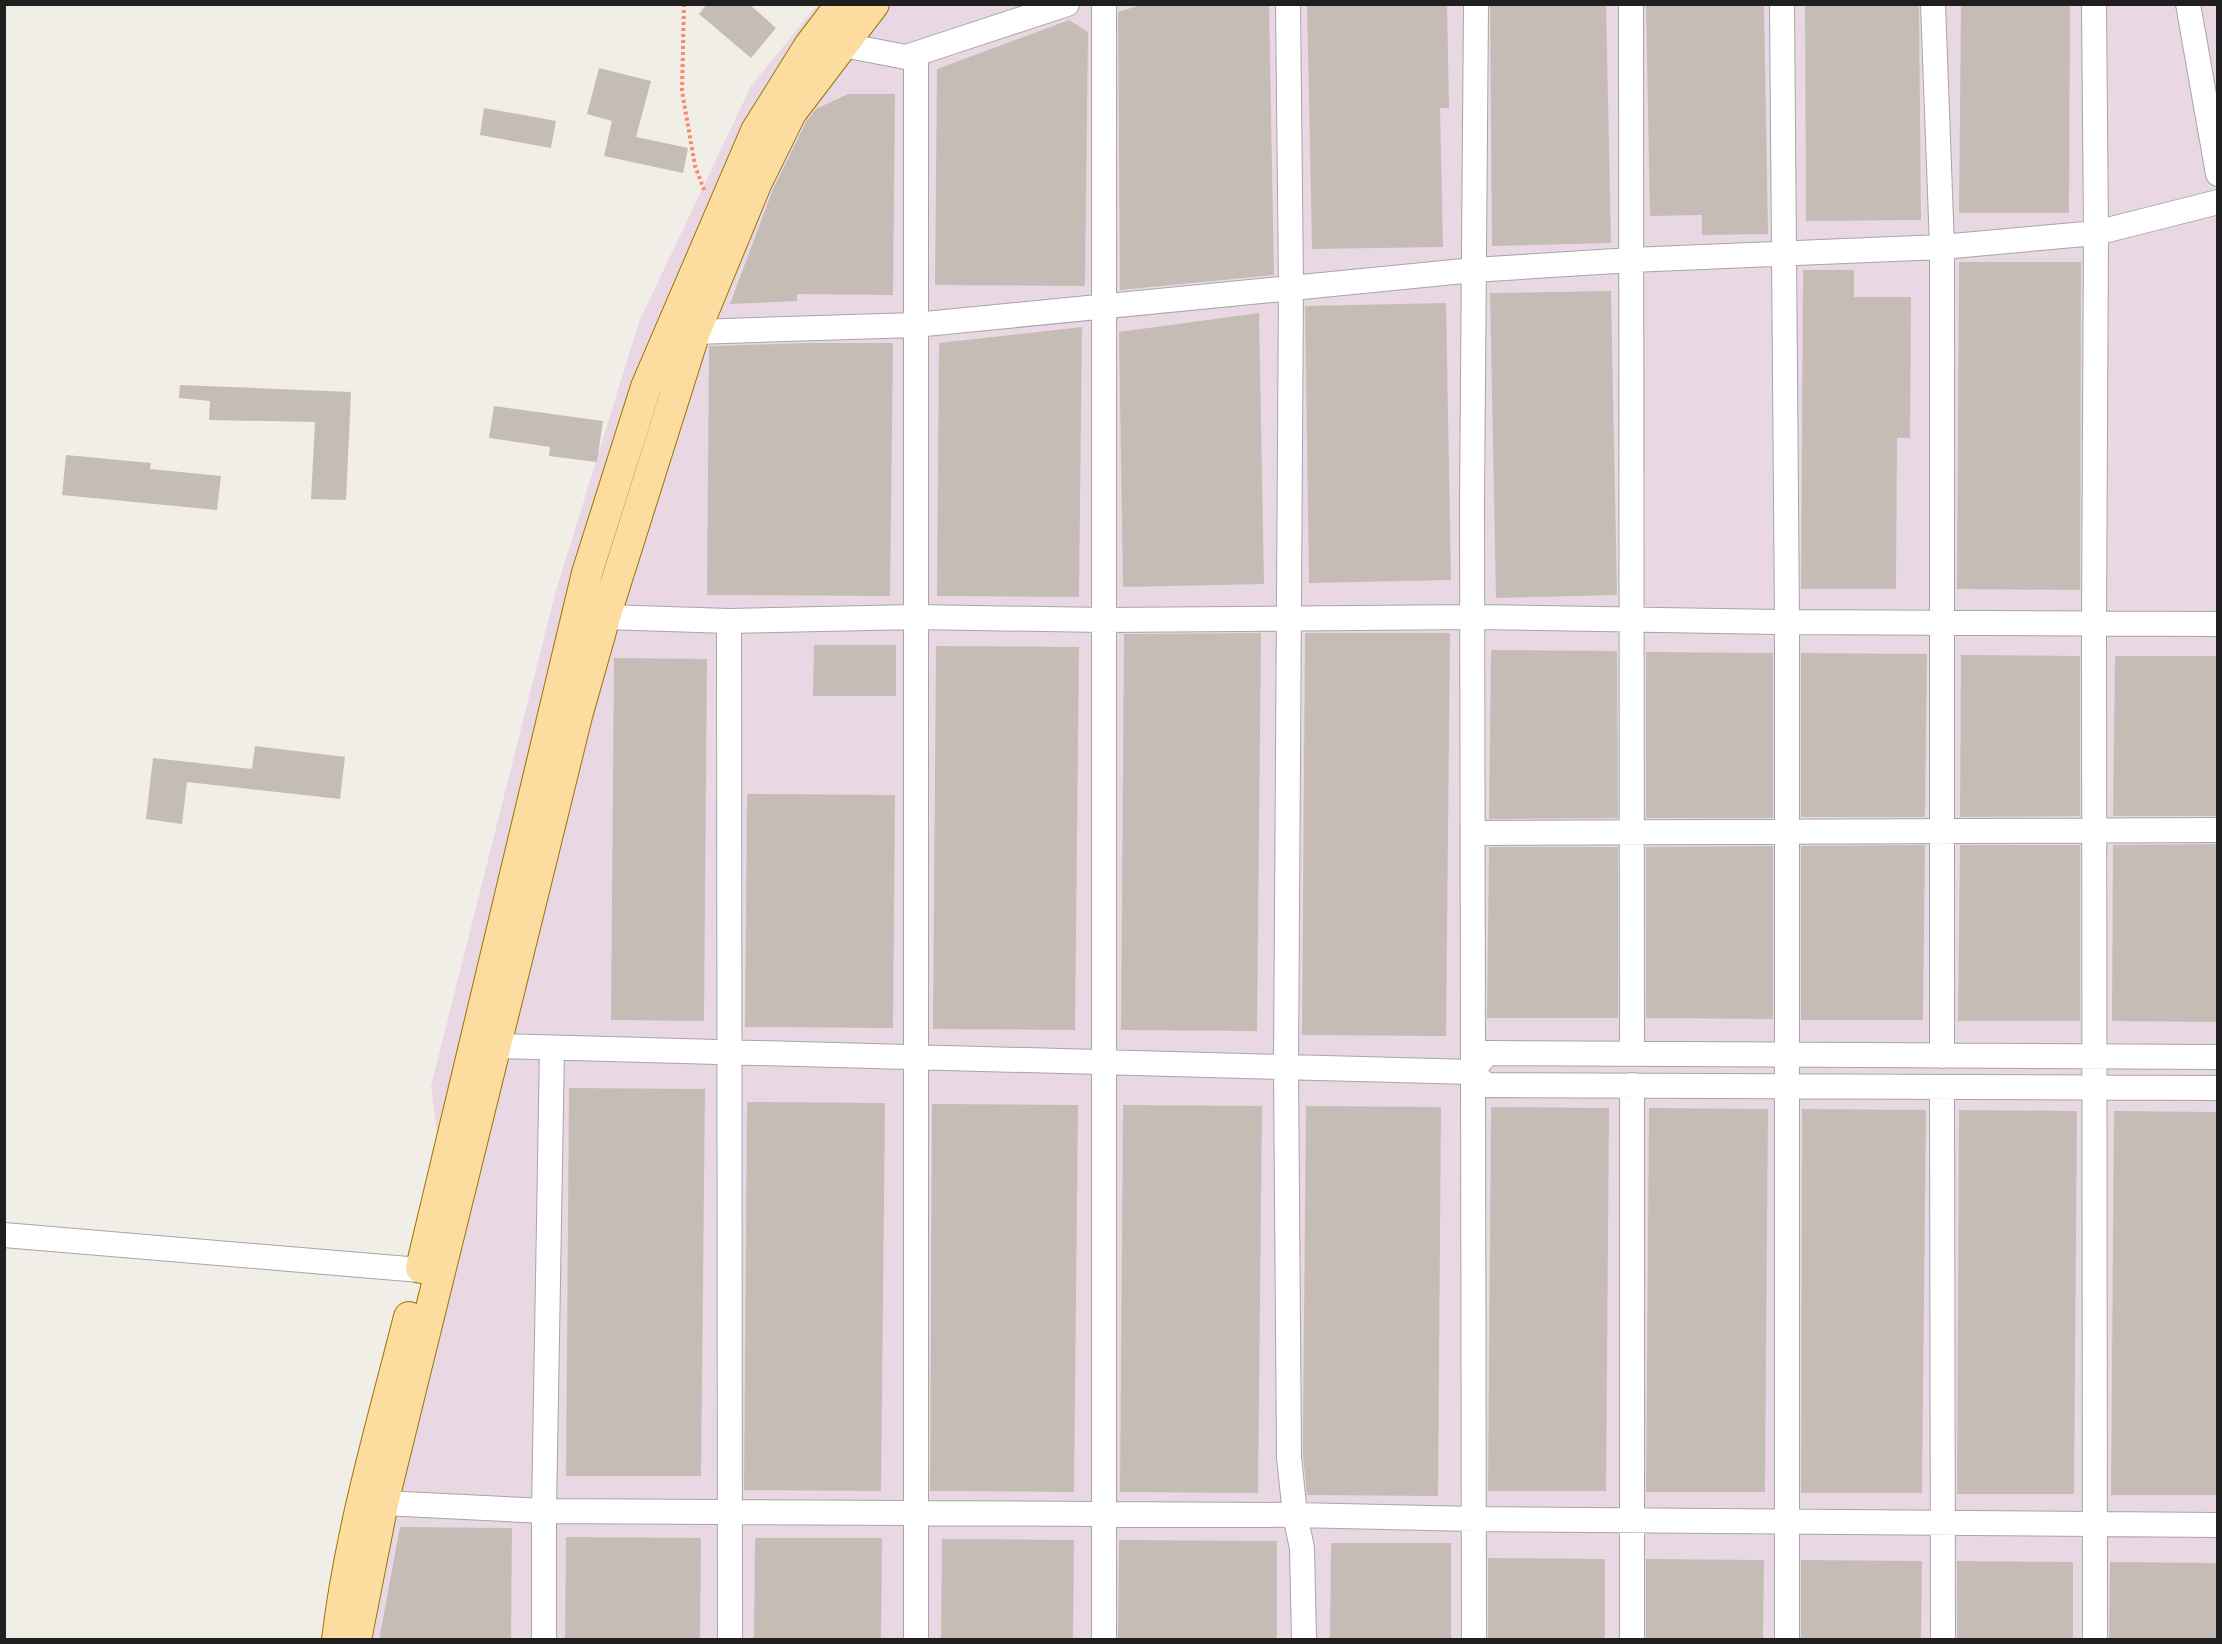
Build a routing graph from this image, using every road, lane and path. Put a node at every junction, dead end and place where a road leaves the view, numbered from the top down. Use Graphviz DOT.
graph roads {
  1 [pos="684,4"];
  2 [pos="842,4"];
  3 [pos="874,4"];
  4 [pos="1067,4"];
  5 [pos="1104,4"];
  6 [pos="1288,4"];
  7 [pos="1476,4"];
  8 [pos="1631,4"];
  9 [pos="1782,4"];
  10 [pos="1933,4"];
  11 [pos="2094,4"];
  12 [pos="2187,4"];
  13 [pos="832,37"];
  14 [pos="916,54"];
  15 [pos="2217,174"];
  16 [pos="2217,202"];
  17 [pos="716,225"];
  18 [pos="2096,233"];
  19 [pos="1942,247"];
  20 [pos="1783,254"];
  21 [pos="1631,260"];
  22 [pos="1474,270"];
  23 [pos="1291,287"];
  24 [pos="1103,307"];
  25 [pos="915,325"];
  26 [pos="695,332"];
  27 [pos="605,617"];
  28 [pos="916,617"];
  29 [pos="1474,617"];
  30 [pos="1631,618"];
  31 [pos="1103,620"];
  32 [pos="1289,620"];
  33 [pos="729,621"];
  34 [pos="1787,622"];
  35 [pos="1942,623"];
  36 [pos="2094,624"];
  37 [pos="2217,624"];
  38 [pos="2217,830"];
  39 [pos="2094,831"];
  40 [pos="1631,832"];
  41 [pos="1943,832"];
  42 [pos="1474,833"];
  43 [pos="1786,833"];
  44 [pos="495,1046"];
  45 [pos="552,1047"];
  46 [pos="730,1052"];
  47 [pos="1632,1054"];
  48 [pos="1786,1055"];
  49 [pos="1942,1056"];
  50 [pos="916,1057"];
  51 [pos="2094,1057"];
  52 [pos="2217,1057"];
  53 [pos="1104,1062"];
  54 [pos="1286,1067"];
  55 [pos="1472,1072"];
  56 [pos="1632,1085"];
  57 [pos="1786,1086"];
  58 [pos="1942,1087"];
  59 [pos="2094,1088"];
  60 [pos="2217,1088"];
  61 [pos="4,1235"];
  62 [pos="420,1270"];
  63 [pos="383,1503"];
  64 [pos="544,1511"];
  65 [pos="730,1513"];
  66 [pos="916,1514"];
  67 [pos="1295,1515"];
  68 [pos="1104,1516"];
  69 [pos="1474,1519"];
  70 [pos="1632,1520"];
  71 [pos="1787,1521"];
  72 [pos="1943,1522"];
  73 [pos="2095,1524"];
  74 [pos="2217,1525"];
  75 [pos="337,1640"];
  76 [pos="356,1640"];
  77 [pos="544,1640"];
  78 [pos="730,1640"];
  79 [pos="916,1640"];
  80 [pos="1104,1640"];
  81 [pos="1304,1640"];
  82 [pos="1474,1640"];
  83 [pos="1632,1640"];
  84 [pos="1787,1640"];
  85 [pos="1943,1640"];
  86 [pos="2095,1640"];
  1 -- 17 [label="path"];
  2 -- 13 [label="main road"];
  3 -- 13 [label="main road"];
  4 -- 14 [label="street"];
  5 -- 24 [label="street"];
  6 -- 23 [label="street"];
  7 -- 22 [label="street"];
  8 -- 21 [label="street"];
  9 -- 20 [label="street"];
  10 -- 19 [label="street"];
  11 -- 18 [label="street"];
  12 -- 15 [label="street"];
  13 -- 14 [label="street"];
  13 -- 17 [label="main road"];
  13 -- 26 [label="main road"];
  14 -- 25 [label="street"];
  16 -- 18 [label="street"];
  17 -- 62 [label="main road"];
  18 -- 19 [label="street"];
  18 -- 36 [label="street"];
  19 -- 20 [label="street"];
  19 -- 35 [label="street"];
  20 -- 21 [label="street"];
  20 -- 34 [label="street"];
  21 -- 22 [label="street"];
  21 -- 30 [label="street"];
  22 -- 23 [label="street"];
  22 -- 29 [label="street"];
  23 -- 24 [label="street"];
  23 -- 32 [label="street"];
  24 -- 25 [label="street"];
  24 -- 31 [label="street"];
  25 -- 26 [label="street"];
  25 -- 28 [label="street"];
  26 -- 27 [label="main road"];
  27 -- 33 [label="street"];
  27 -- 44 [label="main road"];
  28 -- 31 [label="street"];
  28 -- 33 [label="street"];
  28 -- 50 [label="street"];
  29 -- 30 [label="street"];
  29 -- 32 [label="street"];
  29 -- 42 [label="street"];
  30 -- 34 [label="street"];
  30 -- 40 [label="street"];
  31 -- 32 [label="street"];
  31 -- 53 [label="street"];
  32 -- 54 [label="street"];
  33 -- 46 [label="street"];
  34 -- 35 [label="street"];
  34 -- 43 [label="street"];
  35 -- 36 [label="street"];
  35 -- 41 [label="street"];
  36 -- 37 [label="street"];
  36 -- 39 [label="street"];
  38 -- 39 [label="street"];
  39 -- 41 [label="street"];
  39 -- 51 [label="street"];
  40 -- 42 [label="street"];
  40 -- 43 [label="street"];
  40 -- 47 [label="street"];
  41 -- 43 [label="street"];
  41 -- 49 [label="street"];
  42 -- 55 [label="street"];
  43 -- 48 [label="street"];
  44 -- 45 [label="street"];
  44 -- 63 [label="main road"];
  45 -- 46 [label="street"];
  45 -- 64 [label="street"];
  46 -- 50 [label="street"];
  46 -- 65 [label="street"];
  47 -- 48 [label="street"];
  47 -- 55 [label="street"];
  48 -- 49 [label="street"];
  48 -- 57 [label="street"];
  49 -- 51 [label="street"];
  50 -- 53 [label="street"];
  50 -- 66 [label="street"];
  51 -- 52 [label="street"];
  51 -- 59 [label="street"];
  53 -- 54 [label="street"];
  53 -- 68 [label="street"];
  54 -- 55 [label="street"];
  54 -- 67 [label="street"];
  55 -- 56 [label="street"];
  55 -- 69 [label="street"];
  56 -- 57 [label="street"];
  56 -- 70 [label="street"];
  57 -- 58 [label="street"];
  57 -- 71 [label="street"];
  58 -- 59 [label="street"];
  58 -- 72 [label="street"];
  59 -- 60 [label="street"];
  59 -- 73 [label="street"];
  61 -- 62 [label="street"];
  62 -- 75 [label="main road"];
  63 -- 64 [label="street"];
  63 -- 76 [label="main road"];
  64 -- 65 [label="street"];
  64 -- 77 [label="street"];
  65 -- 66 [label="street"];
  65 -- 78 [label="street"];
  66 -- 68 [label="street"];
  66 -- 79 [label="street"];
  67 -- 68 [label="street"];
  67 -- 69 [label="street"];
  67 -- 81 [label="street"];
  68 -- 80 [label="street"];
  69 -- 70 [label="street"];
  69 -- 82 [label="street"];
  70 -- 71 [label="street"];
  70 -- 83 [label="street"];
  71 -- 72 [label="street"];
  71 -- 84 [label="street"];
  72 -- 73 [label="street"];
  72 -- 85 [label="street"];
  73 -- 74 [label="street"];
  73 -- 86 [label="street"];
}
